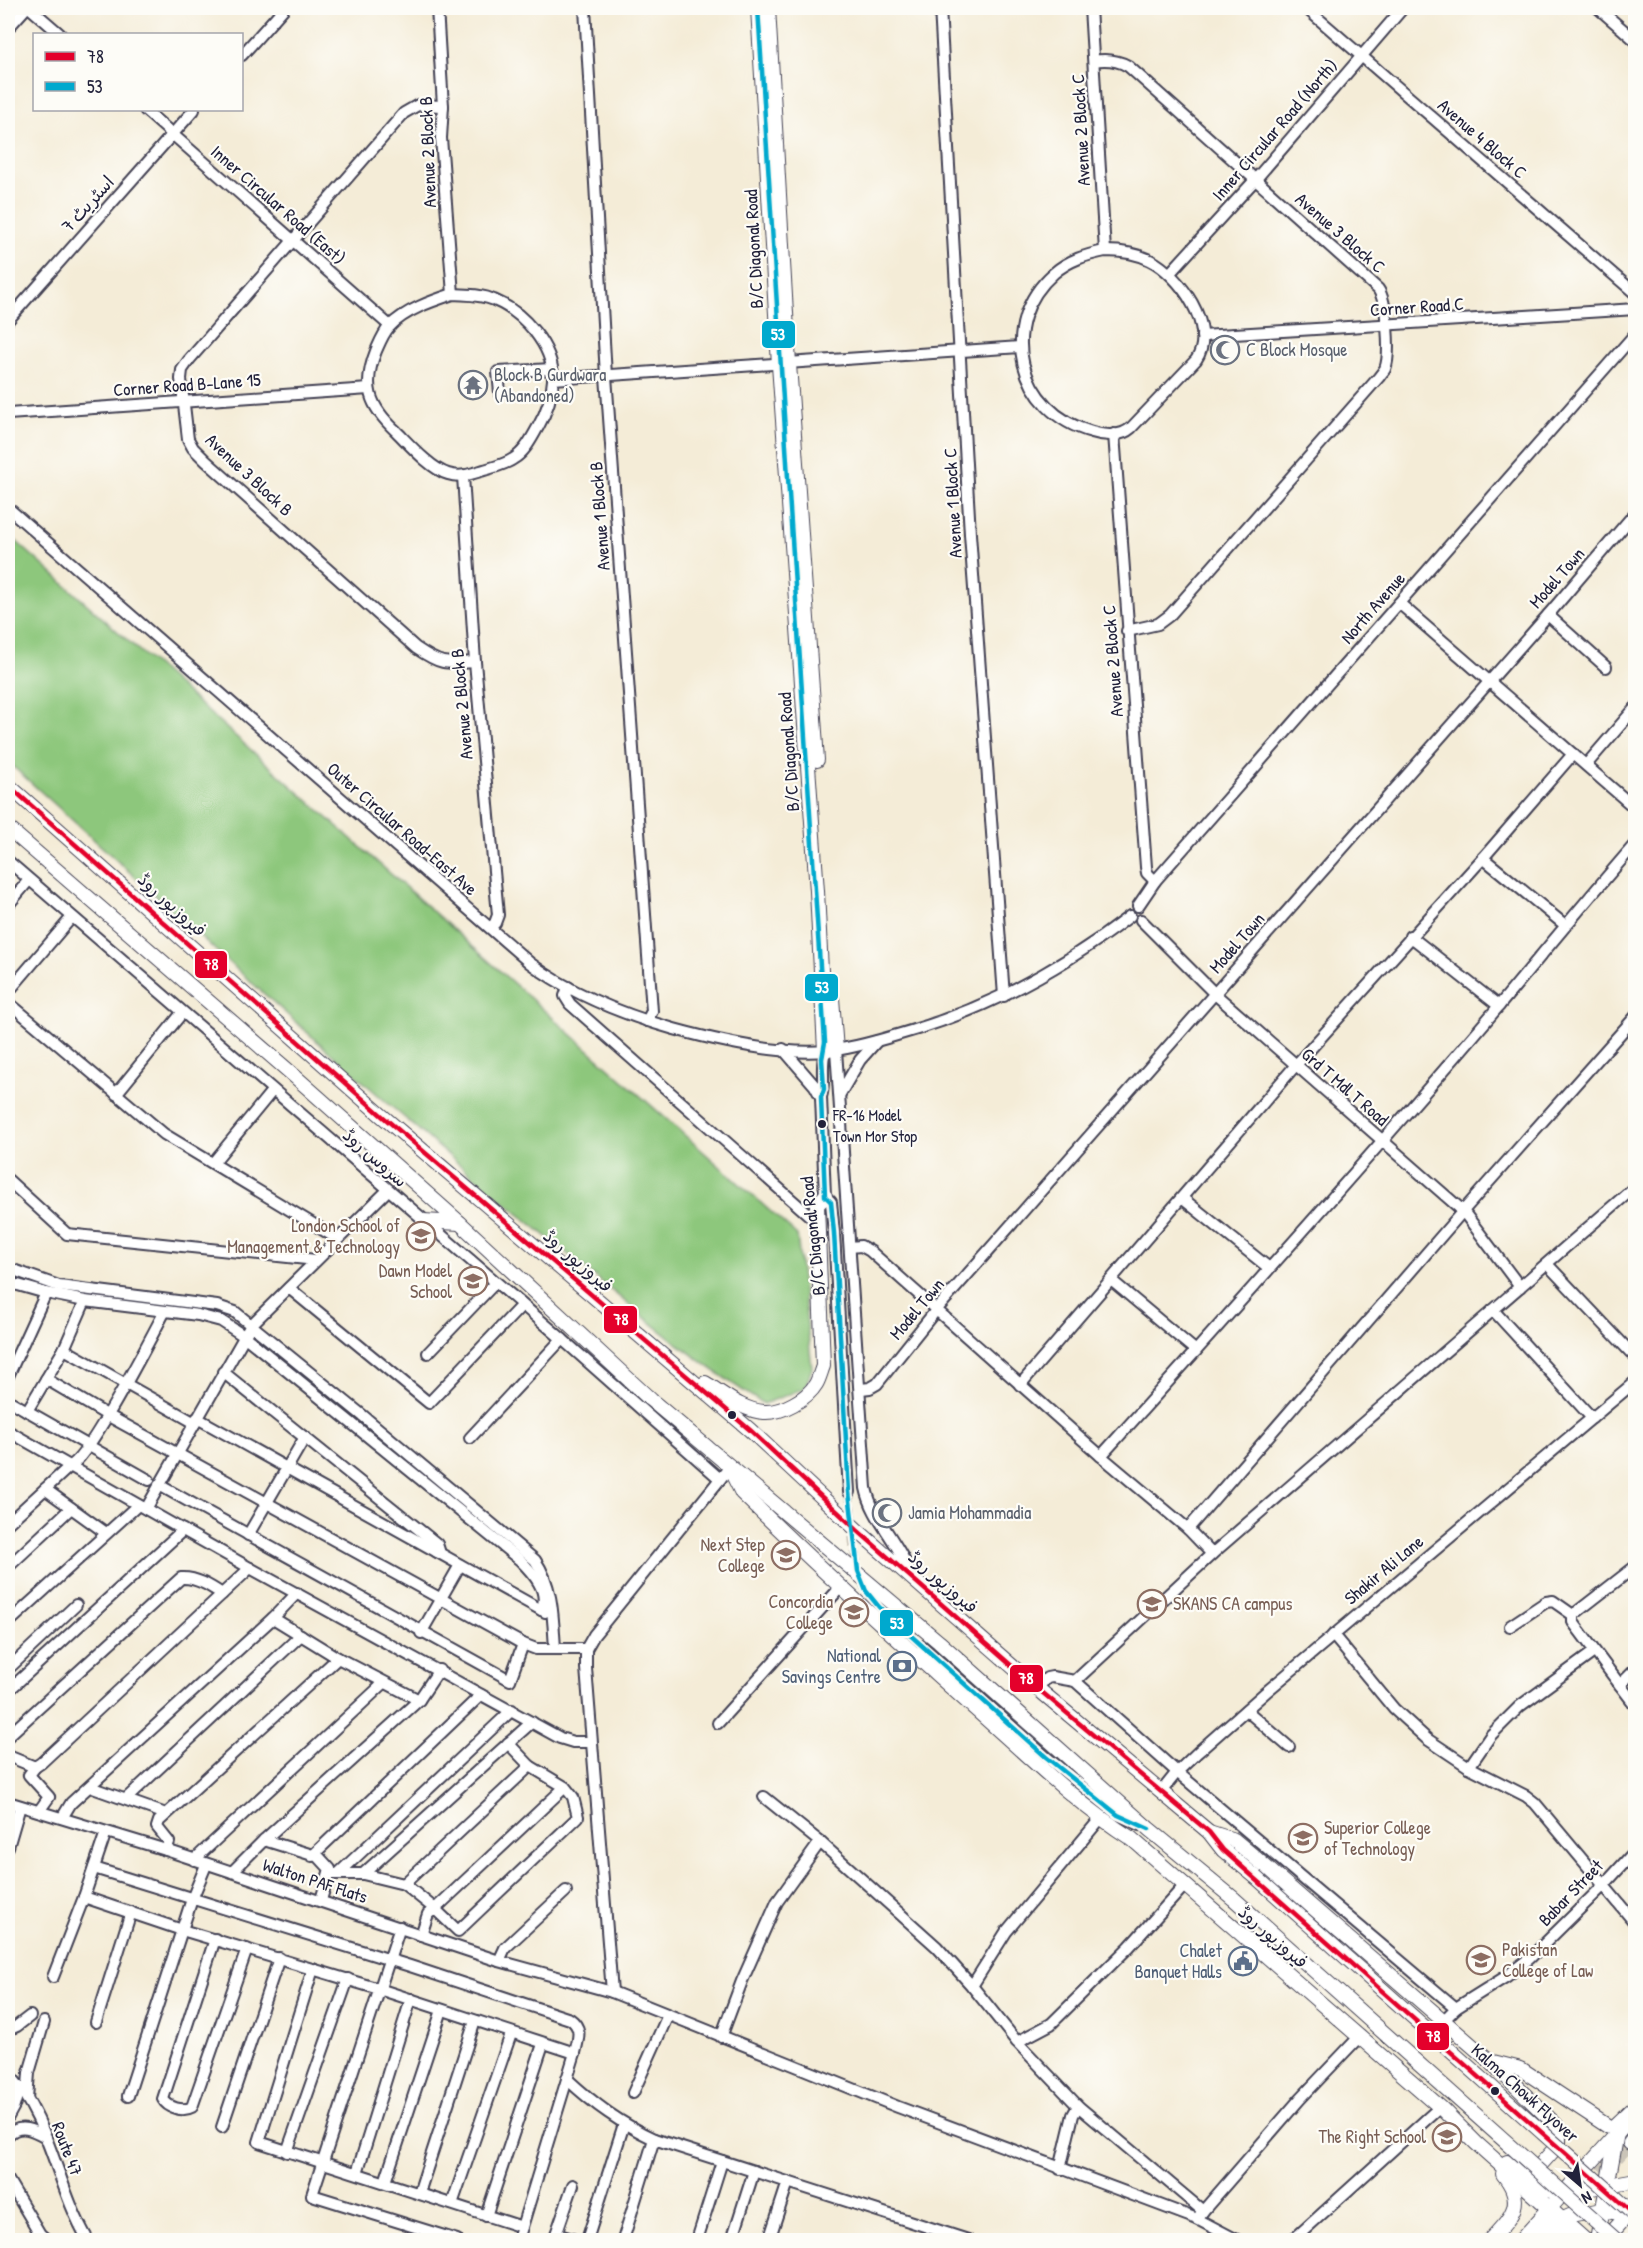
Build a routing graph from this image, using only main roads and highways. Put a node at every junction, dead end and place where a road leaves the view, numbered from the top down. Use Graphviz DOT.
graph roads {
  1 [pos="758,8"];
  2 [pos="768,8"];
  3 [pos="784,364"];
  4 [pos="8,785"];
  5 [pos="8,828"];
  6 [pos="830,1051"];
  7 [pos="825,1196"];
  8 [pos="423,1221"];
  9 [pos="460,1223"];
  10 [pos="672,1364"];
  11 [pos="729,1468"];
  12 [pos="1209,1832"];
  13 [pos="1256,1877"];
  14 [pos="1491,2062"];
  15 [pos="1635,2105"];
  16 [pos="1635,2112"];
  17 [pos="1617,2133"];
  18 [pos="1476,2143"];
  19 [pos="1635,2180"];
  20 [pos="1607,2185"];
  21 [pos="1564,2193"];
  22 [pos="1550,2209"];
  23 [pos="1602,2210"];
  24 [pos="1634,2213"];
  25 [pos="1562,2219"];
  26 [pos="1524,2238"];
  27 [pos="1490,2241"];
  28 [pos="1570,2241"];
  29 [pos="1585,2241"];
  30 [pos="1597,2241"];
  31 [pos="1605,2241"];
  32 [pos="1616,2241"];
  1 -- 3 [label="main road, B/C Diagonal Road"];
  2 -- 3 [label="main road, B/C Diagonal Road"];
  3 -- 6 [label="main road, B/C Diagonal Road"];
  4 -- 10 [label="main road, فیروزپور روڈ"];
  5 -- 9 [label="main road, فیروزپور روڈ"];
  7 -- 10 [label="main road"];
  8 -- 9 [label="main road"];
  9 -- 11 [label="main road, فیروزپور روڈ"];
  10 -- 12 [label="main road, فیروزپور روڈ"];
  11 -- 18 [label="main road, فیروزپور روڈ"];
  11 -- 32 [label="main road, فیروزپور روڈ, bridge"];
  12 -- 13 [label="main road, فیروزپور روڈ"];
  12 -- 14 [label="main road, فیروزپور روڈ"];
  13 -- 24 [label="main road, Kalma Chowk Flyover, bridge"];
  14 -- 15 [label="main road, فیروزپور روڈ"];
  14 -- 18 [label="main road"];
  16 -- 17 [label="main road"];
  17 -- 20 [label="main road"];
  17 -- 21 [label="main road"];
  18 -- 21 [label="main road"];
  18 -- 22 [label="main road, فیروزپور روڈ"];
  18 -- 27 [label="main road"];
  19 -- 20 [label="main road"];
  20 -- 21 [label="main road"];
  20 -- 23 [label="main road"];
  21 -- 22 [label="main road"];
  22 -- 25 [label="main road, فیروزپور روڈ"];
  22 -- 26 [label="main road"];
  23 -- 24 [label="main road"];
  23 -- 25 [label="main road"];
  23 -- 30 [label="main road"];
  24 -- 31 [label="main road"];
  25 -- 26 [label="main road"];
  25 -- 29 [label="main road, فیروزپور روڈ"];
  26 -- 28 [label="main road"];
}
